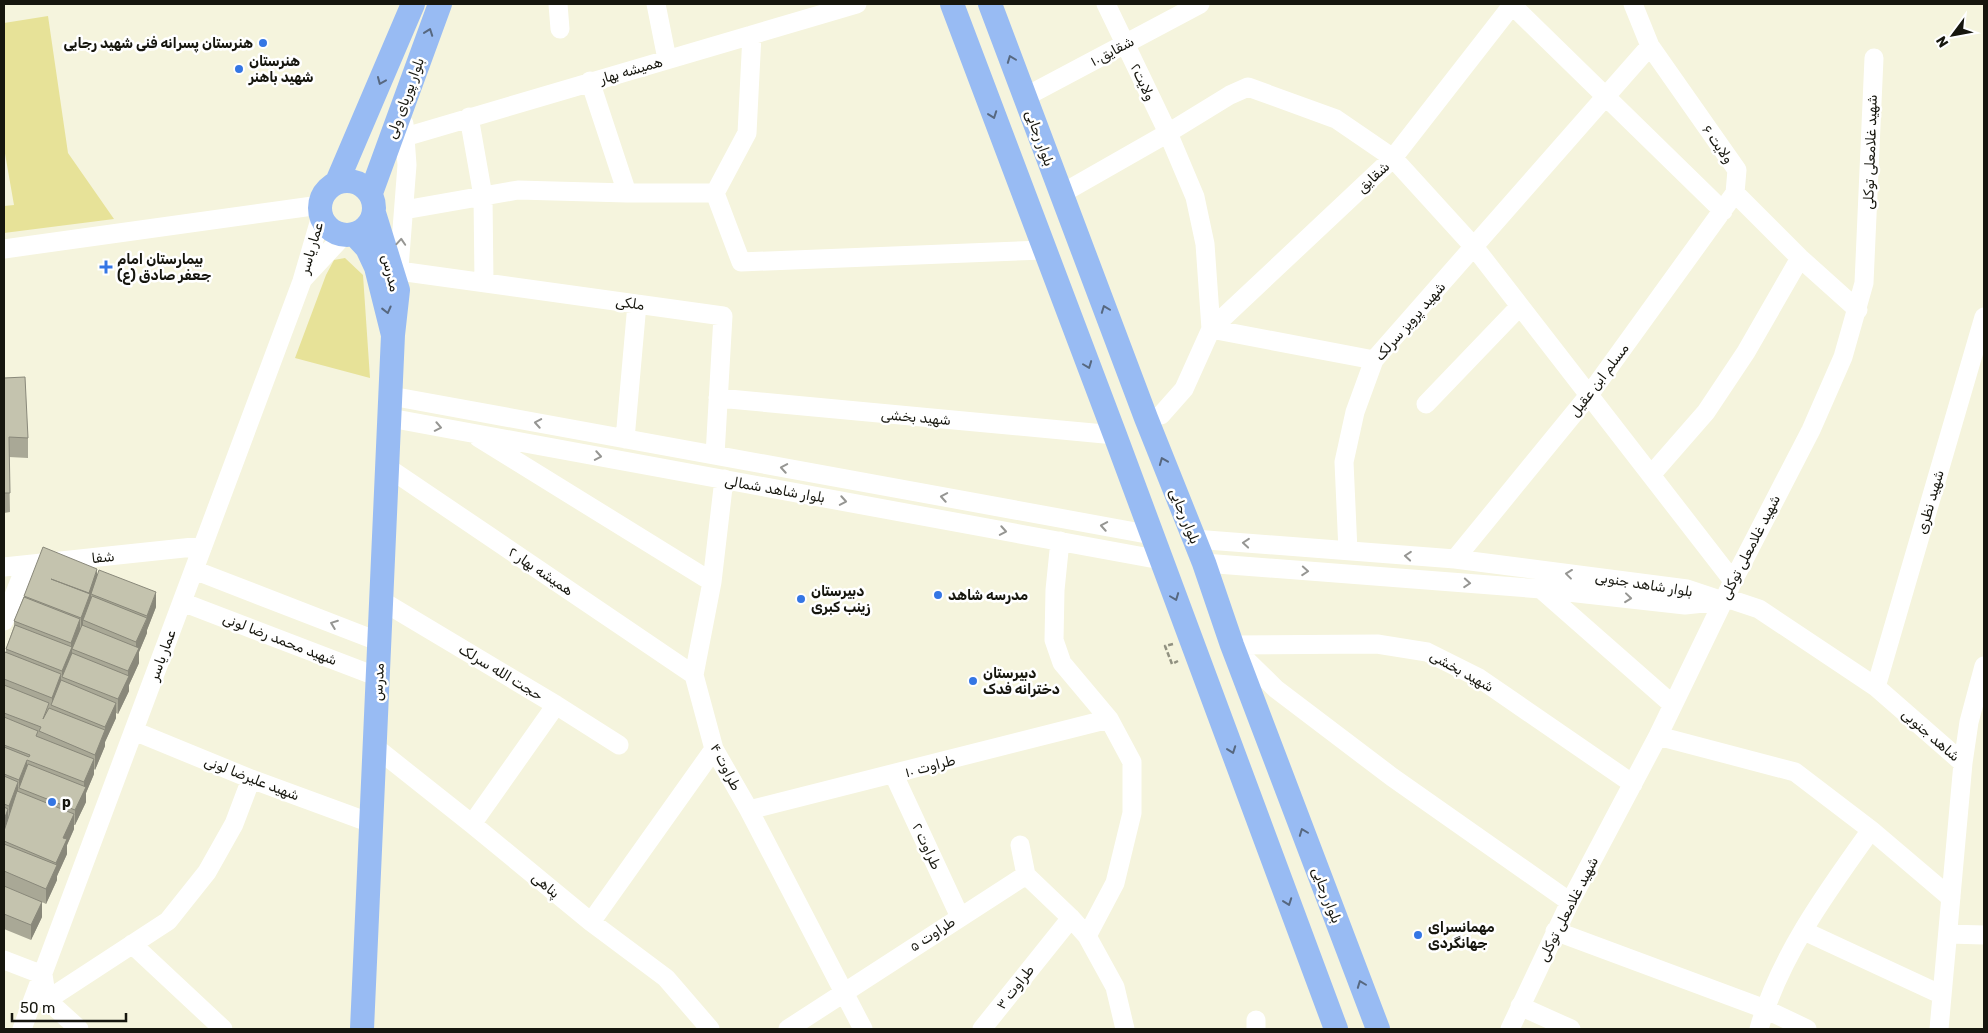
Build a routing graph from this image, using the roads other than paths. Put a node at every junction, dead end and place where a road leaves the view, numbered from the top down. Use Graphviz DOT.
graph roads {
  1 [pos="413,4"];
  2 [pos="440,4"];
  3 [pos="558,4"];
  4 [pos="656,4"];
  5 [pos="857,4"];
  6 [pos="952,4"];
  7 [pos="990,4"];
  8 [pos="1106,4"];
  9 [pos="1200,4"];
  10 [pos="1513,4"];
  11 [pos="1633,4"];
  12 [pos="560,29"];
  13 [pos="752,35"];
  14 [pos="1125,44"];
  15 [pos="1650,46"];
  16 [pos="1874,58"];
  17 [pos="667,59"];
  18 [pos="590,81"];
  19 [pos="1607,96"];
  20 [pos="1025,97"];
  21 [pos="402,105"];
  22 [pos="469,117"];
  23 [pos="1168,133"];
  24 [pos="405,136"];
  25 [pos="1393,158"];
  26 [pos="338,182"];
  27 [pos="627,193"];
  28 [pos="715,193"];
  29 [pos="1061,194"];
  30 [pos="1735,194"];
  31 [pos="483,196"];
  32 [pos="372,203"];
  33 [pos="320,210"];
  34 [pos="404,210"];
  35 [pos="1723,212"];
  36 [pos="349,235"];
  37 [pos="1475,248"];
  38 [pos="4,250"];
  39 [pos="1044,250"];
  40 [pos="1800,258"];
  41 [pos="302,280"];
  42 [pos="398,280"];
  43 [pos="484,282"];
  44 [pos="636,304"];
  45 [pos="1520,306"];
  46 [pos="1858,310"];
  47 [pos="1984,317"];
  48 [pos="1211,329"];
  49 [pos="393,335"];
  50 [pos="1374,360"];
  51 [pos="1589,395"];
  52 [pos="718,398"];
  53 [pos="1426,404"];
  54 [pos="390,407"];
  55 [pos="1146,418"];
  56 [pos="470,433"];
  57 [pos="1115,435"];
  58 [pos="624,439"];
  59 [pos="715,455"];
  60 [pos="388,468"];
  61 [pos="1651,475"];
  62 [pos="724,480"];
  63 [pos="1152,535"];
  64 [pos="1194,539"];
  65 [pos="1060,541"];
  66 [pos="203,546"];
  67 [pos="1348,551"];
  68 [pos="1455,559"];
  69 [pos="1161,560"];
  70 [pos="1204,563"];
  71 [pos="26,565"];
  72 [pos="4,567"];
  73 [pos="194,570"];
  74 [pos="1733,581"];
  75 [pos="712,582"];
  76 [pos="1541,589"];
  77 [pos="382,601"];
  78 [pos="1723,601"];
  79 [pos="182,602"];
  80 [pos="4,621"];
  81 [pos="380,642"];
  82 [pos="1232,645"];
  83 [pos="1984,666"];
  84 [pos="694,675"];
  85 [pos="378,677"];
  86 [pos="1876,687"];
  87 [pos="556,705"];
  88 [pos="1673,705"];
  89 [pos="1109,719"];
  90 [pos="1976,726"];
  91 [pos="134,731"];
  92 [pos="1658,736"];
  93 [pos="619,745"];
  94 [pos="375,747"];
  95 [pos="714,749"];
  96 [pos="1964,763"];
  97 [pos="894,775"];
  98 [pos="251,779"];
  99 [pos="1633,784"];
  100 [pos="750,810"];
  101 [pos="371,823"];
  102 [pos="472,824"];
  103 [pos="1871,830"];
  104 [pos="1020,845"];
  105 [pos="1026,876"];
  106 [pos="1951,898"];
  107 [pos="1570,902"];
  108 [pos="960,916"];
  109 [pos="1071,918"];
  110 [pos="591,922"];
  111 [pos="1555,931"];
  112 [pos="1804,931"];
  113 [pos="1948,934"];
  114 [pos="1984,934"];
  115 [pos="1087,936"];
  116 [pos="132,944"];
  117 [pos="4,960"];
  118 [pos="42,975"];
  119 [pos="843,992"];
  120 [pos="1942,995"];
  121 [pos="47,1000"];
  122 [pos="1520,1006"];
  123 [pos="1765,1009"];
  124 [pos="22,1029"];
  125 [pos="79,1029"];
  126 [pos="223,1029"];
  127 [pos="362,1029"];
  128 [pos="710,1029"];
  129 [pos="788,1029"];
  130 [pos="862,1029"];
  131 [pos="982,1029"];
  132 [pos="1125,1029"];
  133 [pos="1336,1029"];
  134 [pos="1378,1029"];
  135 [pos="1510,1029"];
  136 [pos="1571,1029"];
  137 [pos="1759,1029"];
  138 [pos="1808,1029"];
  139 [pos="1939,1029"];
  1 -- 26 [label="main road, بلوار پوریای ولی, one-way"];
  21 -- 2 [label="main road, بلوار پوریای ولی, one-way"];
  3 -- 12 [label="street"];
  4 -- 17 [label="street"];
  5 -- 13 [label="street, همیشه بهار"];
  6 -- 39 [label="main road, one-way"];
  20 -- 7 [label="main road, بلوار رجایی, one-way"];
  8 -- 14 [label="street, ولایت۲"];
  9 -- 14 [label="street, شقایق۱۰"];
  10 -- 19 [label="street"];
  10 -- 25 [label="street, شقایق"];
  11 -- 15 [label="street, ولایت ۶"];
  13 -- 17 [label="street, همیشه بهار"];
  13 -- 28 [label="street"];
  14 -- 20 [label="street, شقایق۱۰"];
  14 -- 23 [label="street, ولایت۲"];
  15 -- 19 [label="street, شهید پرویز سرلک"];
  15 -- 30 [label="street, ولایت ۶"];
  16 -- 46 [label="street, شهید غلامعلی توکلی"];
  17 -- 18 [label="street, همیشه بهار"];
  18 -- 22 [label="street, همیشه بهار"];
  18 -- 27 [label="street"];
  19 -- 35 [label="street"];
  19 -- 37 [label="street, شهید پرویز سرلک"];
  20 -- 29 [label="main road, بلوار رجایی"];
  21 -- 24 [label="street"];
  21 -- 32 [label="main road, بلوار پوریای ولی"];
  22 -- 24 [label="street, همیشه بهار"];
  22 -- 31 [label="street"];
  23 -- 25 [label="street"];
  23 -- 29 [label="street"];
  23 -- 48 [label="street, ولایت۲"];
  24 -- 34 [label="street"];
  25 -- 37 [label="street"];
  25 -- 48 [label="street, شقایق"];
  26 -- 32 [label="main road"];
  26 -- 33 [label="main road"];
  27 -- 28 [label="street"];
  27 -- 31 [label="street"];
  28 -- 39 [label="street"];
  55 -- 29 [label="main road, بلوار رجایی, one-way"];
  30 -- 35 [label="street, مسلم ابن عقیل"];
  30 -- 40 [label="street"];
  31 -- 34 [label="street"];
  31 -- 43 [label="street"];
  32 -- 36 [label="main road"];
  32 -- 42 [label="main road, مدرس"];
  33 -- 36 [label="main road"];
  33 -- 38 [label="street"];
  33 -- 41 [label="street, عمار یاسر"];
  42 -- 34 [label="street, one-way"];
  35 -- 51 [label="street, مسلم ابن عقیل"];
  36 -- 41 [label="street, عمار یاسر"];
  36 -- 49 [label="main road, مدرس, one-way"];
  37 -- 45 [label="street"];
  37 -- 50 [label="street, شهید پرویز سرلک"];
  39 -- 57 [label="main road, one-way"];
  40 -- 46 [label="street"];
  40 -- 61 [label="street"];
  41 -- 66 [label="street, عمار یاسر"];
  42 -- 43 [label="street, ملکی"];
  42 -- 49 [label="main road, مدرس"];
  43 -- 44 [label="street, ملکی"];
  44 -- 52 [label="street, ملکی"];
  44 -- 58 [label="street"];
  45 -- 51 [label="street"];
  45 -- 53 [label="street"];
  46 -- 74 [label="street, شهید غلامعلی توکلی"];
  47 -- 86 [label="street, شهید نظری"];
  48 -- 50 [label="street"];
  48 -- 55 [label="street"];
  49 -- 54 [label="main road, مدرس"];
  50 -- 67 [label="street, شهید پرویز سرلک"];
  51 -- 61 [label="street"];
  51 -- 68 [label="street, مسلم ابن عقیل"];
  52 -- 57 [label="street, شهید بخشی"];
  52 -- 59 [label="street, ملکی"];
  54 -- 56 [label="street, بلوار شاهد شمالی, one-way"];
  58 -- 54 [label="street, بلوار شاهد شمالی, one-way"];
  54 -- 60 [label="main road, مدرس"];
  64 -- 55 [label="main road, بلوار رجایی, one-way"];
  56 -- 62 [label="street, بلوار شاهد شمالی, one-way"];
  56 -- 75 [label="street"];
  57 -- 63 [label="main road"];
  58 -- 59 [label="street, بلوار شاهد شمالی"];
  63 -- 59 [label="street, بلوار شاهد شمالی, one-way"];
  60 -- 77 [label="main road, مدرس"];
  60 -- 84 [label="street, همیشه بهار ۲"];
  61 -- 74 [label="street"];
  62 -- 65 [label="street, بلوار شاهد شمالی, one-way"];
  62 -- 75 [label="street, طراوت ۴"];
  63 -- 64 [label="main road"];
  63 -- 69 [label="main road"];
  67 -- 64 [label="street, بلوار شاهد جنوبی, one-way"];
  64 -- 70 [label="main road, بلوار رجایی"];
  65 -- 69 [label="street, بلوار شاهد شمالی"];
  65 -- 89 [label="street"];
  66 -- 71 [label="street, شفا"];
  66 -- 73 [label="street, عمار یاسر"];
  68 -- 67 [label="street, بلوار شاهد جنوبی, one-way"];
  78 -- 68 [label="street, بلوار شاهد جنوبی, one-way"];
  69 -- 70 [label="main road"];
  69 -- 133 [label="main road, one-way"];
  70 -- 76 [label="street, بلوار شاهد جنوبی, one-way"];
  70 -- 82 [label="main road, بلوار رجایی"];
  71 -- 72 [label="street, شفا"];
  71 -- 80 [label="street"];
  73 -- 79 [label="street, عمار یاسر"];
  81 -- 73 [label="street, one-way"];
  74 -- 78 [label="street, شهید غلامعلی توکلی"];
  75 -- 84 [label="street, طراوت ۴"];
  76 -- 78 [label="street, بلوار شاهد جنوبی, one-way"];
  76 -- 88 [label="street"];
  77 -- 81 [label="main road, مدرس"];
  77 -- 87 [label="street, حجت الله سرلک"];
  78 -- 86 [label="street, شاهد جنوبی"];
  78 -- 88 [label="street, شهید غلامعلی توکلی"];
  79 -- 85 [label="street, شهید محمد رضا لونی"];
  79 -- 91 [label="street, عمار یاسر"];
  81 -- 85 [label="main road, مدرس"];
  82 -- 99 [label="street, شهید بخشی"];
  82 -- 107 [label="street"];
  134 -- 82 [label="main road, بلوار رجایی, one-way"];
  83 -- 90 [label="street"];
  84 -- 95 [label="street, طراوت ۴"];
  85 -- 94 [label="main road, مدرس"];
  86 -- 96 [label="street, شاهد جنوبی"];
  87 -- 93 [label="street, حجت الله سرلک"];
  87 -- 102 [label="street"];
  88 -- 92 [label="street, شهید غلامعلی توکلی"];
  89 -- 97 [label="street, طراوت ۱۰"];
  89 -- 115 [label="street"];
  90 -- 96 [label="street"];
  91 -- 98 [label="street, شهید علیرضا لونی"];
  91 -- 118 [label="street, عمار یاسر"];
  92 -- 99 [label="street, شهید غلامعلی توکلی"];
  92 -- 103 [label="street"];
  94 -- 101 [label="main road, مدرس"];
  94 -- 102 [label="street, پناهی"];
  95 -- 100 [label="street, طراوت ۴"];
  95 -- 110 [label="street"];
  96 -- 106 [label="street, شاهد جنوبی"];
  97 -- 100 [label="street, طراوت ۱۰"];
  97 -- 108 [label="street, طراوت ۲"];
  98 -- 101 [label="street, شهید علیرضا لونی"];
  98 -- 116 [label="street"];
  99 -- 107 [label="street, شهید غلامعلی توکلی"];
  100 -- 119 [label="street, طراوت ۴"];
  101 -- 127 [label="main road, مدرس"];
  102 -- 110 [label="street, پناهی"];
  103 -- 106 [label="street"];
  103 -- 112 [label="street"];
  104 -- 105 [label="street"];
  105 -- 108 [label="street, طراوت ۵"];
  105 -- 109 [label="street"];
  106 -- 113 [label="street, شاهد جنوبی"];
  107 -- 111 [label="street, شهید غلامعلی توکلی"];
  108 -- 119 [label="street, طراوت ۵"];
  109 -- 115 [label="street"];
  109 -- 131 [label="street, طراوت ۳"];
  110 -- 128 [label="street, پناهی"];
  111 -- 122 [label="street, شهید غلامعلی توکلی"];
  111 -- 123 [label="street"];
  112 -- 120 [label="street"];
  112 -- 123 [label="street"];
  113 -- 114 [label="street"];
  113 -- 120 [label="street, شاهد جنوبی"];
  115 -- 132 [label="street"];
  116 -- 121 [label="street"];
  116 -- 126 [label="street"];
  117 -- 118 [label="street"];
  118 -- 121 [label="street"];
  118 -- 124 [label="street, عمار یاسر"];
  119 -- 129 [label="street, طراوت ۵"];
  119 -- 130 [label="street, طراوت ۴"];
  120 -- 139 [label="street, شاهد جنوبی"];
  121 -- 125 [label="street"];
  122 -- 135 [label="street, شهید غلامعلی توکلی"];
  122 -- 136 [label="street"];
  123 -- 137 [label="street"];
  123 -- 138 [label="street"];
}
